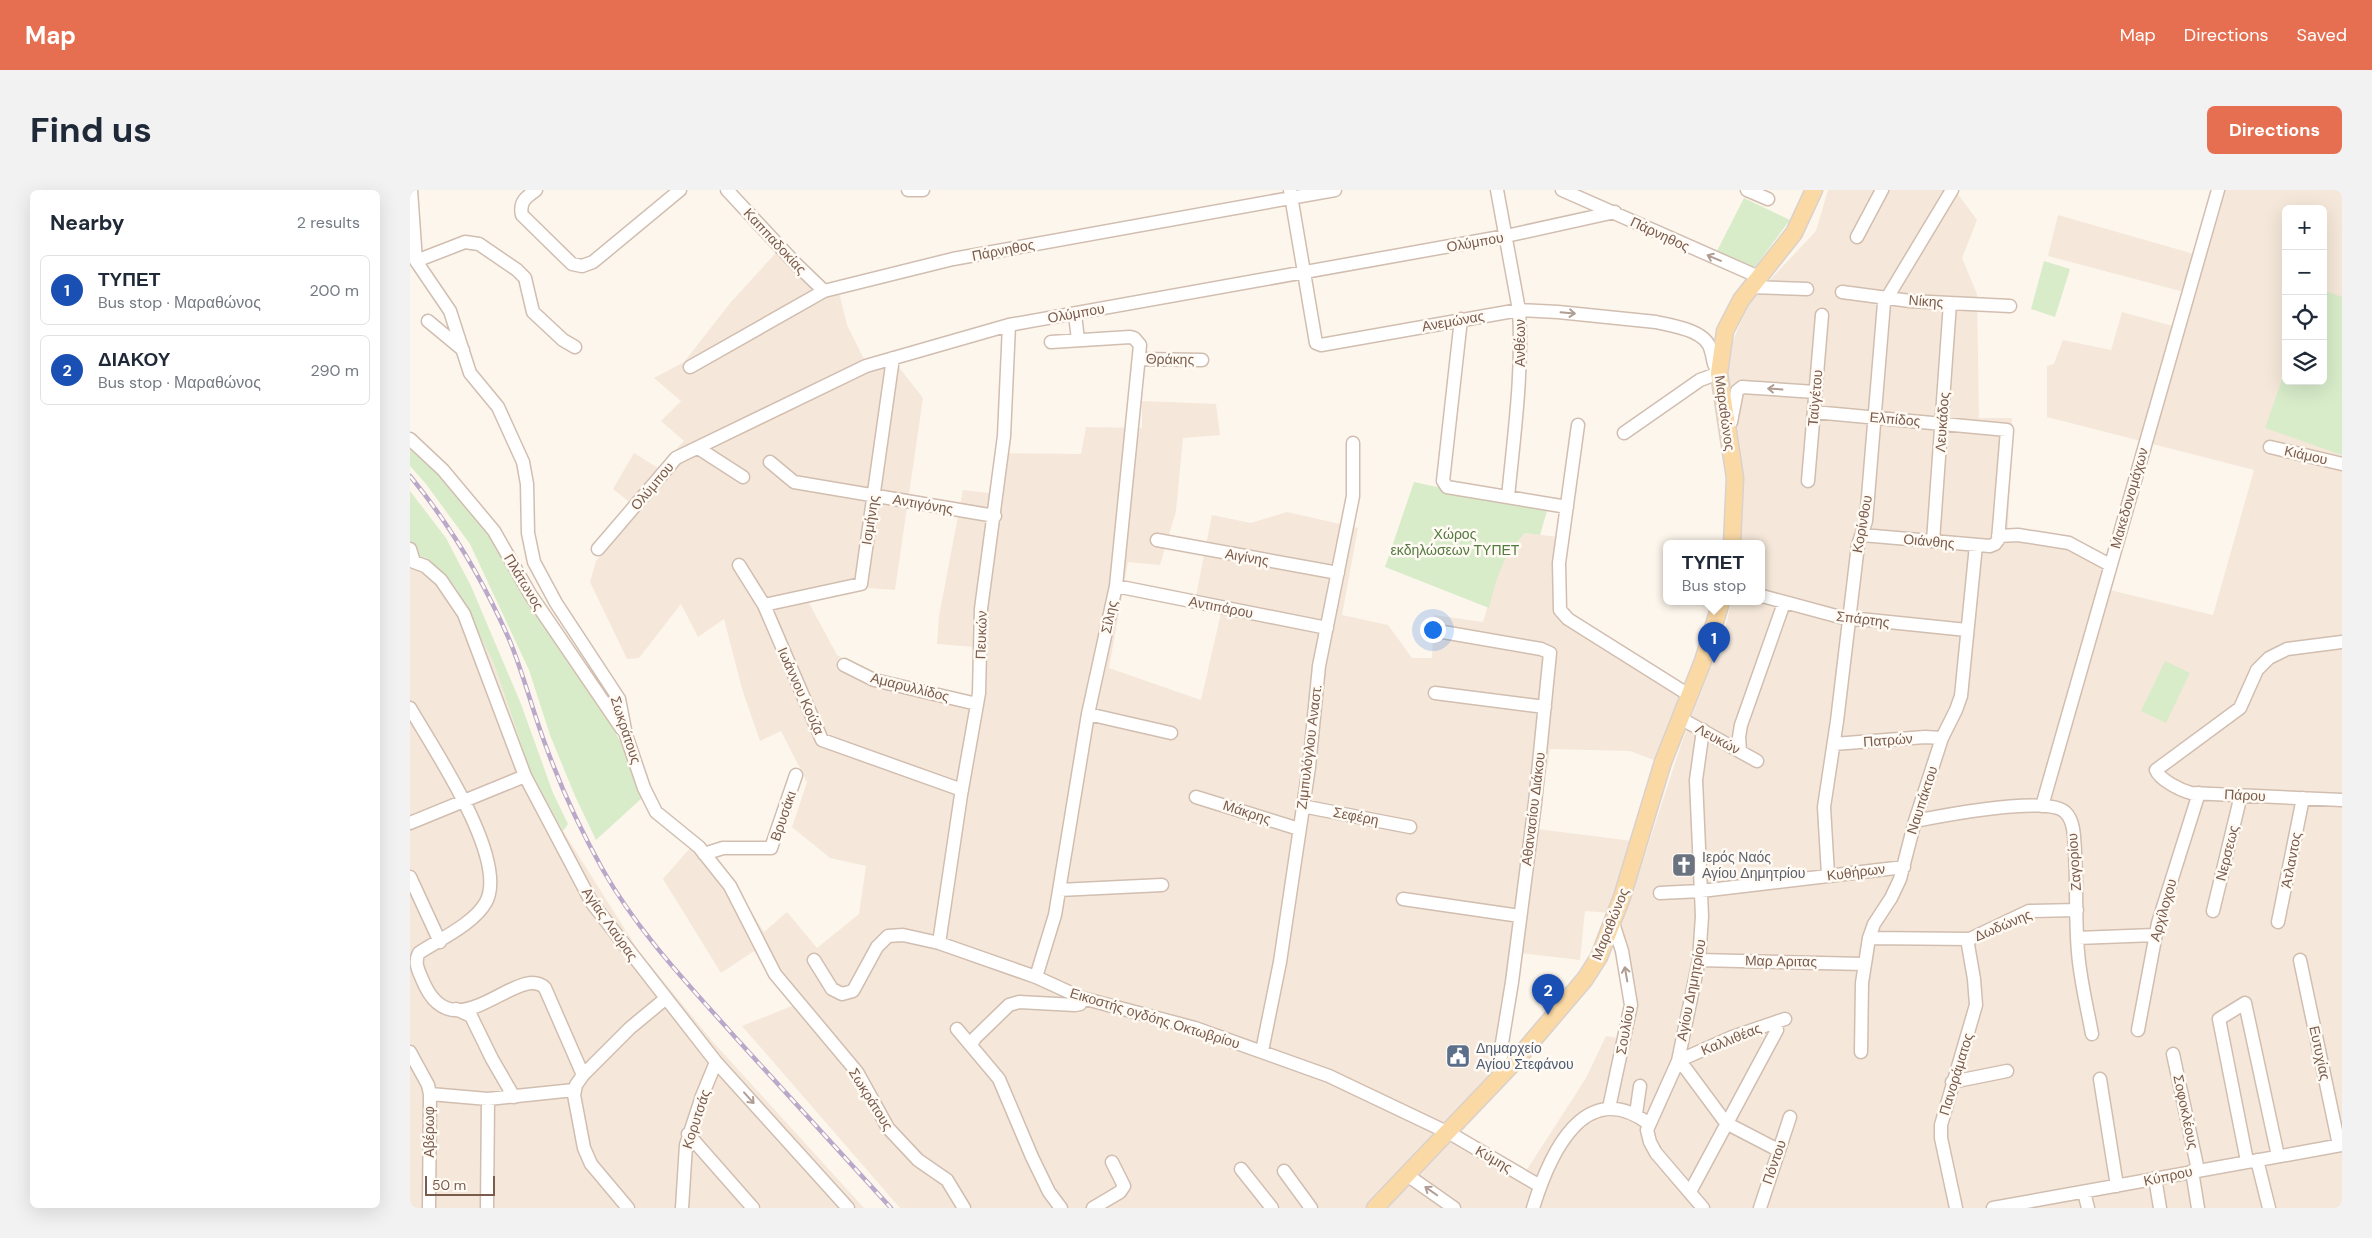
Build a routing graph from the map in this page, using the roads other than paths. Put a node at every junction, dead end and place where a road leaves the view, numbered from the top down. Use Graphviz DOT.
graph roads {
  1 [pos="410,190"];
  2 [pos="536,190"];
  3 [pos="680,190"];
  4 [pos="727,190"];
  5 [pos="908,190"];
  6 [pos="923,190"];
  7 [pos="1335,190"];
  8 [pos="1497,190"];
  9 [pos="1562,190"];
  10 [pos="1747,190"];
  11 [pos="1814,190"];
  12 [pos="1882,190"];
  13 [pos="1952,190"];
  14 [pos="2218,190"];
  15 [pos="1291,194"];
  16 [pos="1768,199"];
  17 [pos="1615,212"];
  18 [pos="1506,236"];
  19 [pos="1857,236"];
  20 [pos="416,261"];
  21 [pos="1304,273"];
  22 [pos="1754,282"];
  23 [pos="1807,288"];
  24 [pos="824,292"];
  25 [pos="1842,292"];
  26 [pos="1886,298"];
  27 [pos="1950,303"];
  28 [pos="2010,306"];
  29 [pos="1519,310"];
  30 [pos="1075,314"];
  31 [pos="1822,315"];
  32 [pos="1460,319"];
  33 [pos="428,321"];
  34 [pos="1009,325"];
  35 [pos="1078,340"];
  36 [pos="1051,342"];
  37 [pos="575,347"];
  38 [pos="463,350"];
  39 [pos="893,358"];
  40 [pos="1138,359"];
  41 [pos="1202,360"];
  42 [pos="690,367"];
  43 [pos="1719,373"];
  44 [pos="1815,392"];
  45 [pos="1814,412"];
  46 [pos="1874,417"];
  47 [pos="1726,424"];
  48 [pos="1942,424"];
  49 [pos="1578,425"];
  50 [pos="1624,433"];
  51 [pos="410,439"];
  52 [pos="1353,443"];
  53 [pos="2270,447"];
  54 [pos="698,448"];
  55 [pos="770,462"];
  56 [pos="2342,464"];
  57 [pos="743,476"];
  58 [pos="1808,481"];
  59 [pos="874,495"];
  60 [pos="1508,497"];
  61 [pos="1567,506"];
  62 [pos="995,516"];
  63 [pos="1862,535"];
  64 [pos="1157,540"];
  65 [pos="1732,540"];
  66 [pos="1997,540"];
  67 [pos="1933,541"];
  68 [pos="1976,545"];
  69 [pos="410,549"];
  70 [pos="598,549"];
  71 [pos="412,562"];
  72 [pos="739,565"];
  73 [pos="2110,565"];
  74 [pos="1338,573"];
  75 [pos="1116,586"];
  76 [pos="1765,597"];
  77 [pos="1784,602"];
  78 [pos="764,605"];
  79 [pos="1720,605"];
  80 [pos="1849,619"];
  81 [pos="1327,628"];
  82 [pos="1967,630"];
  83 [pos="1443,632"];
  84 [pos="2342,642"];
  85 [pos="844,665"];
  86 [pos="1435,693"];
  87 [pos="1689,695"];
  88 [pos="977,704"];
  89 [pos="1545,707"];
  90 [pos="410,708"];
  91 [pos="1088,714"];
  92 [pos="1680,718"];
  93 [pos="1703,730"];
  94 [pos="1171,733"];
  95 [pos="626,735"];
  96 [pos="1942,738"];
  97 [pos="1834,744"];
  98 [pos="1740,751"];
  99 [pos="1757,761"];
  100 [pos="796,775"];
  101 [pos="525,776"];
  102 [pos="962,790"];
  103 [pos="2199,793"];
  104 [pos="2241,795"];
  105 [pos="1196,797"];
  106 [pos="2303,798"];
  107 [pos="2342,800"];
  108 [pos="463,801"];
  109 [pos="1302,806"];
  110 [pos="2042,806"];
  111 [pos="1915,821"];
  112 [pos="410,823"];
  113 [pos="1410,826"];
  114 [pos="1299,829"];
  115 [pos="704,854"];
  116 [pos="1904,866"];
  117 [pos="1828,875"];
  118 [pos="410,877"];
  119 [pos="1162,885"];
  120 [pos="1059,890"];
  121 [pos="1701,891"];
  122 [pos="1660,893"];
  123 [pos="1403,899"];
  124 [pos="2078,910"];
  125 [pos="2213,911"];
  126 [pos="1520,916"];
  127 [pos="2278,922"];
  128 [pos="1613,923"];
  129 [pos="2155,935"];
  130 [pos="1869,938"];
  131 [pos="2077,938"];
  132 [pos="1967,939"];
  133 [pos="440,942"];
  134 [pos="939,942"];
  135 [pos="814,960"];
  136 [pos="1699,960"];
  137 [pos="2300,960"];
  138 [pos="1864,964"];
  139 [pos="1036,977"];
  140 [pos="665,998"];
  141 [pos="1082,998"];
  142 [pos="456,1009"];
  143 [pos="957,1029"];
  144 [pos="2138,1030"];
  145 [pos="2092,1034"];
  146 [pos="971,1045"];
  147 [pos="1262,1051"];
  148 [pos="410,1052"];
  149 [pos="1861,1052"];
  150 [pos="2173,1054"];
  151 [pos="1678,1061"];
  152 [pos="716,1062"];
  153 [pos="2007,1071"];
  154 [pos="1505,1072"];
  155 [pos="583,1075"];
  156 [pos="2100,1079"];
  157 [pos="1952,1082"];
  158 [pos="1640,1086"];
  159 [pos="429,1090"];
  160 [pos="574,1090"];
  161 [pos="514,1097"];
  162 [pos="488,1099"];
  163 [pos="1609,1108"];
  164 [pos="1636,1114"];
  165 [pos="1790,1117"];
  166 [pos="1726,1123"];
  167 [pos="1649,1124"];
  168 [pos="1447,1133"];
  169 [pos="688,1134"];
  170 [pos="2341,1145"];
  171 [pos="1778,1150"];
  172 [pos="2278,1156"];
  173 [pos="2252,1161"];
  174 [pos="1112,1162"];
  175 [pos="1241,1169"];
  176 [pos="2195,1170"];
  177 [pos="1284,1171"];
  178 [pos="1407,1175"];
  179 [pos="2155,1178"];
  180 [pos="1540,1186"];
  181 [pos="2117,1186"];
  182 [pos="1690,1192"];
  183 [pos="2084,1192"];
  184 [pos="429,1208"];
  185 [pos="487,1208"];
  186 [pos="628,1208"];
  187 [pos="682,1208"];
  188 [pos="753,1208"];
  189 [pos="848,1208"];
  190 [pos="964,1208"];
  191 [pos="1061,1208"];
  192 [pos="1093,1208"];
  193 [pos="1272,1208"];
  194 [pos="1311,1208"];
  195 [pos="1375,1208"];
  196 [pos="1454,1208"];
  197 [pos="1533,1208"];
  198 [pos="1703,1208"];
  199 [pos="1760,1208"];
  200 [pos="1956,1208"];
  201 [pos="1993,1208"];
  202 [pos="2088,1208"];
  203 [pos="2160,1208"];
  204 [pos="2198,1208"];
  205 [pos="2269,1208"];
  1 -- 20 [label="street, Σωκράτους"];
  2 -- 3 [label="street"];
  4 -- 24 [label="street, Καππαδοκίας"];
  5 -- 6 [label="street"];
  7 -- 15 [label="street, Πάρνηθος"];
  8 -- 18 [label="street, Ανθέων"];
  9 -- 17 [label="street, Πάρνηθος"];
  10 -- 16 [label="street"];
  11 -- 22 [label="main road, Μαραθώνος"];
  12 -- 19 [label="street"];
  13 -- 26 [label="street, Κορίνθου"];
  14 -- 73 [label="street, Μακεδονομάχων"];
  15 -- 21 [label="street, Ανεμώνας"];
  15 -- 24 [label="street, Πάρνηθος"];
  17 -- 18 [label="street, Ολύμπου"];
  22 -- 17 [label="street, Πάρνηθος, one-way"];
  18 -- 21 [label="street, Ολύμπου"];
  18 -- 29 [label="street, Ανθέων"];
  20 -- 37 [label="street"];
  20 -- 38 [label="street, Σωκράτους"];
  21 -- 30 [label="street, Ολύμπου"];
  21 -- 32 [label="street, Ανεμώνας"];
  22 -- 23 [label="street"];
  22 -- 43 [label="main road, Μαραθώνος"];
  24 -- 42 [label="street, Πάρνηθος"];
  25 -- 26 [label="street, Νίκης"];
  26 -- 27 [label="street, Νίκης"];
  26 -- 46 [label="street, Κορίνθου"];
  27 -- 28 [label="street, Νίκης"];
  27 -- 48 [label="street, Λευκάδος"];
  29 -- 32 [label="street, Ανεμώνας"];
  29 -- 43 [label="street, Ανεμώνας, one-way"];
  29 -- 60 [label="street, Ανθέων"];
  30 -- 34 [label="street, Ολύμπου"];
  30 -- 35 [label="street"];
  31 -- 44 [label="street, Ταϋγέτου"];
  32 -- 60 [label="street"];
  33 -- 38 [label="street"];
  34 -- 39 [label="street, Ολύμπου"];
  34 -- 62 [label="street, Πευκών"];
  35 -- 36 [label="street, Σίλης"];
  35 -- 40 [label="street, Σίλης"];
  38 -- 95 [label="street, Σωκράτους"];
  39 -- 54 [label="street, Ολύμπου"];
  39 -- 59 [label="street, Ισμήνης"];
  40 -- 41 [label="street, Θράκης"];
  40 -- 75 [label="street, Σίλης"];
  43 -- 47 [label="main road, Μαραθώνος"];
  43 -- 50 [label="street"];
  44 -- 45 [label="street, Ταϋγέτου"];
  44 -- 47 [label="street, one-way"];
  45 -- 46 [label="street, Ελπίδος"];
  45 -- 58 [label="street, Ταϋγέτου"];
  46 -- 48 [label="street, Ελπίδος"];
  46 -- 63 [label="street, Κορίνθου"];
  47 -- 65 [label="main road, Μαραθώνος"];
  48 -- 66 [label="street, Ελπίδος"];
  48 -- 67 [label="street, Λευκάδος"];
  49 -- 61 [label="street"];
  51 -- 95 [label="street, Πλάτωνος"];
  52 -- 74 [label="street, Ζιμπυλόγλου Αναστ."];
  53 -- 56 [label="street, Κιάμου"];
  54 -- 57 [label="street"];
  54 -- 70 [label="street, Ολύμπου"];
  55 -- 59 [label="street, Αντιγόνης"];
  59 -- 62 [label="street, Αντιγόνης"];
  59 -- 78 [label="street, Ισμήνης"];
  60 -- 61 [label="street"];
  61 -- 87 [label="street"];
  62 -- 88 [label="street, Πευκών"];
  63 -- 67 [label="street, Οιάνθης"];
  63 -- 80 [label="street, Κορίνθου"];
  64 -- 74 [label="street, Αιγίνης"];
  66 -- 68 [label="street, Οιάνθης"];
  66 -- 73 [label="street, Οιάνθης"];
  67 -- 68 [label="street, Οιάνθης"];
  68 -- 82 [label="street, Ναυπάκτου"];
  69 -- 71 [label="street, Αγίας Λαύρας"];
  71 -- 101 [label="street, Αγίας Λαύρας"];
  72 -- 78 [label="street, Ιωάννου Κούζα"];
  73 -- 110 [label="street, Μακεδονομάχων"];
  74 -- 81 [label="street, Ζιμπυλόγλου Αναστ."];
  75 -- 81 [label="street, Αντιπάρου"];
  75 -- 91 [label="street, Σίλης"];
  76 -- 77 [label="street, Σπάρτης"];
  77 -- 80 [label="street, Σπάρτης"];
  77 -- 98 [label="street"];
  78 -- 102 [label="street, Ιωάννου Κούζα"];
  79 -- 87 [label="main road, Μαραθώνος"];
  80 -- 82 [label="street, Σπάρτης"];
  80 -- 97 [label="street, Κορίνθου"];
  81 -- 109 [label="street, Ζιμπυλόγλου Αναστ."];
  82 -- 96 [label="street, Ναυπάκτου"];
  83 -- 89 [label="street, Αθανασίου Διάκου"];
  84 -- 103 [label="street, Πάρου"];
  85 -- 88 [label="street, Αμαρυλλίδος"];
  86 -- 89 [label="street"];
  87 -- 92 [label="main road, Μαραθώνος"];
  88 -- 102 [label="street, Πευκών"];
  89 -- 126 [label="street, Αθανασίου Διάκου"];
  90 -- 108 [label="street"];
  91 -- 94 [label="street"];
  91 -- 120 [label="street, Σίλης"];
  92 -- 93 [label="street, Λευκών"];
  92 -- 128 [label="main road, Μαραθώνος"];
  93 -- 98 [label="street, Λευκών"];
  93 -- 121 [label="street, Αγίου Δημητρίου"];
  95 -- 115 [label="street, Σωκράτους"];
  96 -- 97 [label="street, Πατρών"];
  96 -- 111 [label="street, Ναυπάκτου"];
  97 -- 117 [label="street, Κορίνθου"];
  98 -- 99 [label="street, Λευκών"];
  100 -- 115 [label="street, Βρυσάκι"];
  101 -- 108 [label="street"];
  101 -- 140 [label="street, Αγίας Λαύρας"];
  102 -- 134 [label="street, Πευκών"];
  103 -- 104 [label="street, Πάρου"];
  103 -- 129 [label="street, Αρχίλοχου"];
  104 -- 106 [label="street, Πάρου"];
  104 -- 125 [label="street, Νερσεως"];
  105 -- 114 [label="street, Μάκρης"];
  106 -- 107 [label="street, Πάρου"];
  106 -- 127 [label="street, Άτλαντος"];
  108 -- 112 [label="street"];
  108 -- 133 [label="street"];
  109 -- 113 [label="street, Σεφέρη"];
  109 -- 114 [label="street, Ζιμπυλόγλου Αναστ."];
  110 -- 111 [label="street, Ζαγορίου"];
  110 -- 124 [label="street, Ζαγορίου"];
  111 -- 116 [label="street, Ναυπάκτου"];
  114 -- 147 [label="street, Ζιμπυλόγλου Αναστ."];
  115 -- 190 [label="street, Σωκράτους"];
  116 -- 117 [label="street, Κυθήρων"];
  116 -- 130 [label="street, Ναυπάκτου"];
  117 -- 121 [label="street, Κυθήρων"];
  118 -- 133 [label="street"];
  119 -- 120 [label="street"];
  120 -- 139 [label="street, Σίλης"];
  121 -- 122 [label="street, Κυθήρων"];
  121 -- 136 [label="street, Αγίου Δημητρίου"];
  123 -- 126 [label="street"];
  124 -- 131 [label="street, Ζαγορίου"];
  124 -- 132 [label="street, Δωδώνης"];
  126 -- 154 [label="street, Αθανασίου Διάκου"];
  128 -- 154 [label="main road, Μαραθώνος"];
  163 -- 128 [label="street, Σουλίου, one-way"];
  129 -- 131 [label="street"];
  129 -- 144 [label="street, Αρχίλοχου"];
  130 -- 132 [label="street, Δωδώνης"];
  130 -- 138 [label="street, Ναυπάκτου"];
  131 -- 145 [label="street, Ζαγορίου"];
  132 -- 157 [label="street, Πανοράματος"];
  133 -- 142 [label="street"];
  134 -- 135 [label="street, Εικοστής ογδόης Οκτωβρίου"];
  134 -- 139 [label="street, Εικοστής ογδόης Οκτωβρίου"];
  136 -- 138 [label="street, Μαρ Αριτας"];
  136 -- 151 [label="street, Αγίου Δημητρίου"];
  137 -- 170 [label="street, Ευτυχίας"];
  138 -- 149 [label="street, Ναυπάκτου"];
  139 -- 141 [label="street, Εικοστής ογδόης Οκτωβρίου"];
  140 -- 152 [label="street, Αγίας Λαύρας"];
  140 -- 155 [label="street"];
  141 -- 146 [label="street"];
  141 -- 147 [label="street, Εικοστής ογδόης Οκτωβρίου"];
  142 -- 155 [label="street"];
  142 -- 161 [label="street"];
  143 -- 146 [label="street"];
  146 -- 191 [label="street"];
  147 -- 168 [label="street, Εικοστής ογδόης Οκτωβρίου"];
  148 -- 159 [label="street"];
  150 -- 176 [label="street, Σοφοκλέους"];
  151 -- 166 [label="street"];
  151 -- 166 [label="street, Καλλιθέας"];
  151 -- 167 [label="street, Αγίου Δημητρίου"];
  152 -- 169 [label="street, Κορυτσάς"];
  152 -- 189 [label="street, Αγίας Λαύρας, one-way"];
  153 -- 157 [label="street"];
  154 -- 168 [label="main road, Μαραθώνος"];
  155 -- 160 [label="street"];
  156 -- 181 [label="street"];
  157 -- 200 [label="street, Πανοράματος"];
  158 -- 164 [label="street"];
  159 -- 162 [label="street"];
  159 -- 184 [label="street, Αβέρωφ"];
  160 -- 161 [label="street"];
  160 -- 186 [label="street"];
  161 -- 162 [label="street"];
  162 -- 185 [label="street"];
  163 -- 164 [label="street"];
  163 -- 180 [label="street"];
  164 -- 167 [label="street"];
  165 -- 171 [label="street, Πόντου"];
  166 -- 171 [label="street"];
  166 -- 182 [label="street"];
  167 -- 182 [label="street"];
  168 -- 178 [label="main road, Μαραθώνος"];
  168 -- 180 [label="street, Κύμης"];
  169 -- 187 [label="street, Κορυτσάς"];
  169 -- 188 [label="street"];
  170 -- 172 [label="street, Κύπρου"];
  171 -- 199 [label="street, Πόντου"];
  172 -- 173 [label="street, Κύπρου"];
  172 -- 173 [label="street"];
  173 -- 176 [label="street, Κύπρου"];
  173 -- 205 [label="street"];
  174 -- 192 [label="street"];
  175 -- 193 [label="street"];
  176 -- 179 [label="street, Κύπρου"];
  176 -- 204 [label="street, Σοφοκλέους"];
  177 -- 194 [label="street"];
  178 -- 195 [label="main road, Μαραθώνος"];
  196 -- 178 [label="street, one-way"];
  179 -- 181 [label="street, Κύπρου"];
  179 -- 203 [label="street"];
  180 -- 197 [label="street"];
  181 -- 183 [label="street, Κύπρου"];
  182 -- 198 [label="street"];
  183 -- 201 [label="street, Κύπρου"];
  183 -- 202 [label="street"];
}
